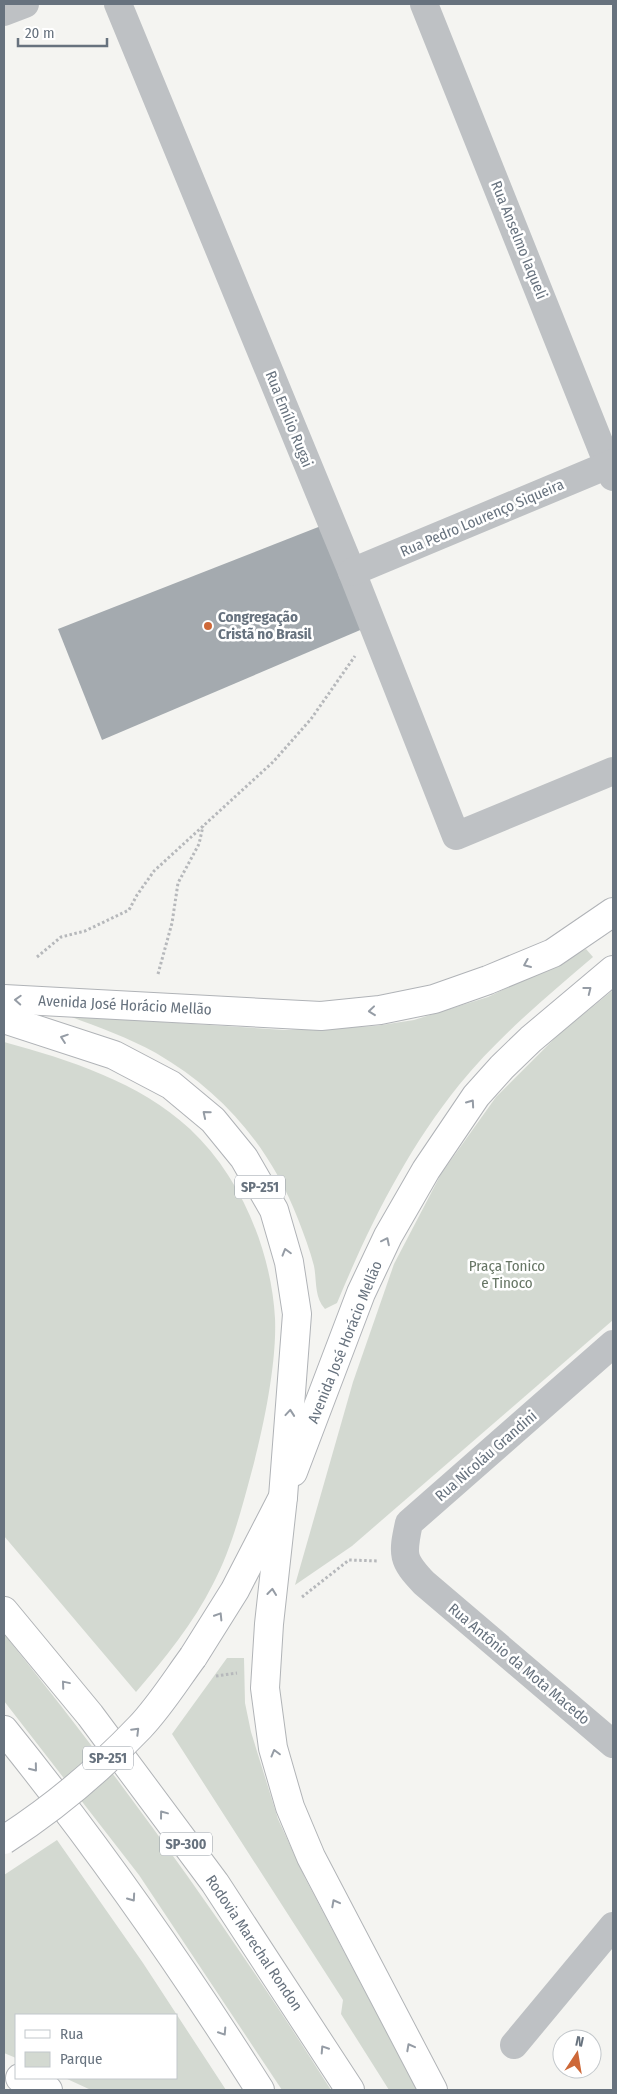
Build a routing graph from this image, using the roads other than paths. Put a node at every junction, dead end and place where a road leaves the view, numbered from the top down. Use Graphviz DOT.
graph roads {
  1 [pos="25,4"];
  2 [pos="118,4"];
  3 [pos="424,4"];
  4 [pos="4,12"];
  5 [pos="612,468"];
  6 [pos="352,572"];
  7 [pos="613,771"];
  8 [pos="613,912"];
  9 [pos="613,970"];
  10 [pos="4,999"];
  11 [pos="4,1019"];
  12 [pos="613,1344"];
  13 [pos="283,1497"];
  14 [pos="424,1583"];
  15 [pos="4,1611"];
  16 [pos="4,1730"];
  17 [pos="613,1744"];
  18 [pos="4,1840"];
  19 [pos="613,1926"];
  20 [pos="514,2045"];
  21 [pos="22,2079"];
  22 [pos="48,2090"];
  23 [pos="260,2090"];
  24 [pos="350,2090"];
  25 [pos="433,2090"];
  1 -- 4 [label="street"];
  2 -- 6 [label="street, Rua Emílio Rugai"];
  3 -- 5 [label="street, Rua Anselmo Iaqueli"];
  5 -- 6 [label="street, Rua Pedro Lourenço Siqueira"];
  6 -- 7 [label="street, Rua Emílio Rugai"];
  8 -- 10 [label="main road, Avenida José Horácio Mellão, one-way"];
  13 -- 9 [label="main road, Avenida José Horácio Mellão / SP-251, one-way"];
  13 -- 11 [label="main road, SP-251, one-way"];
  12 -- 14 [label="street, Rua Nicoláu Grandini"];
  18 -- 13 [label="main road, SP-251, one-way, bridge"];
  25 -- 13 [label="main road, one-way"];
  14 -- 17 [label="street, Rua Antônio da Mota Macedo"];
  24 -- 15 [label="main road, Rodovia Marechal Rondon / SP-300, one-way"];
  16 -- 23 [label="main road, one-way"];
  19 -- 20 [label="street"];
  21 -- 22 [label="main road"];
}
